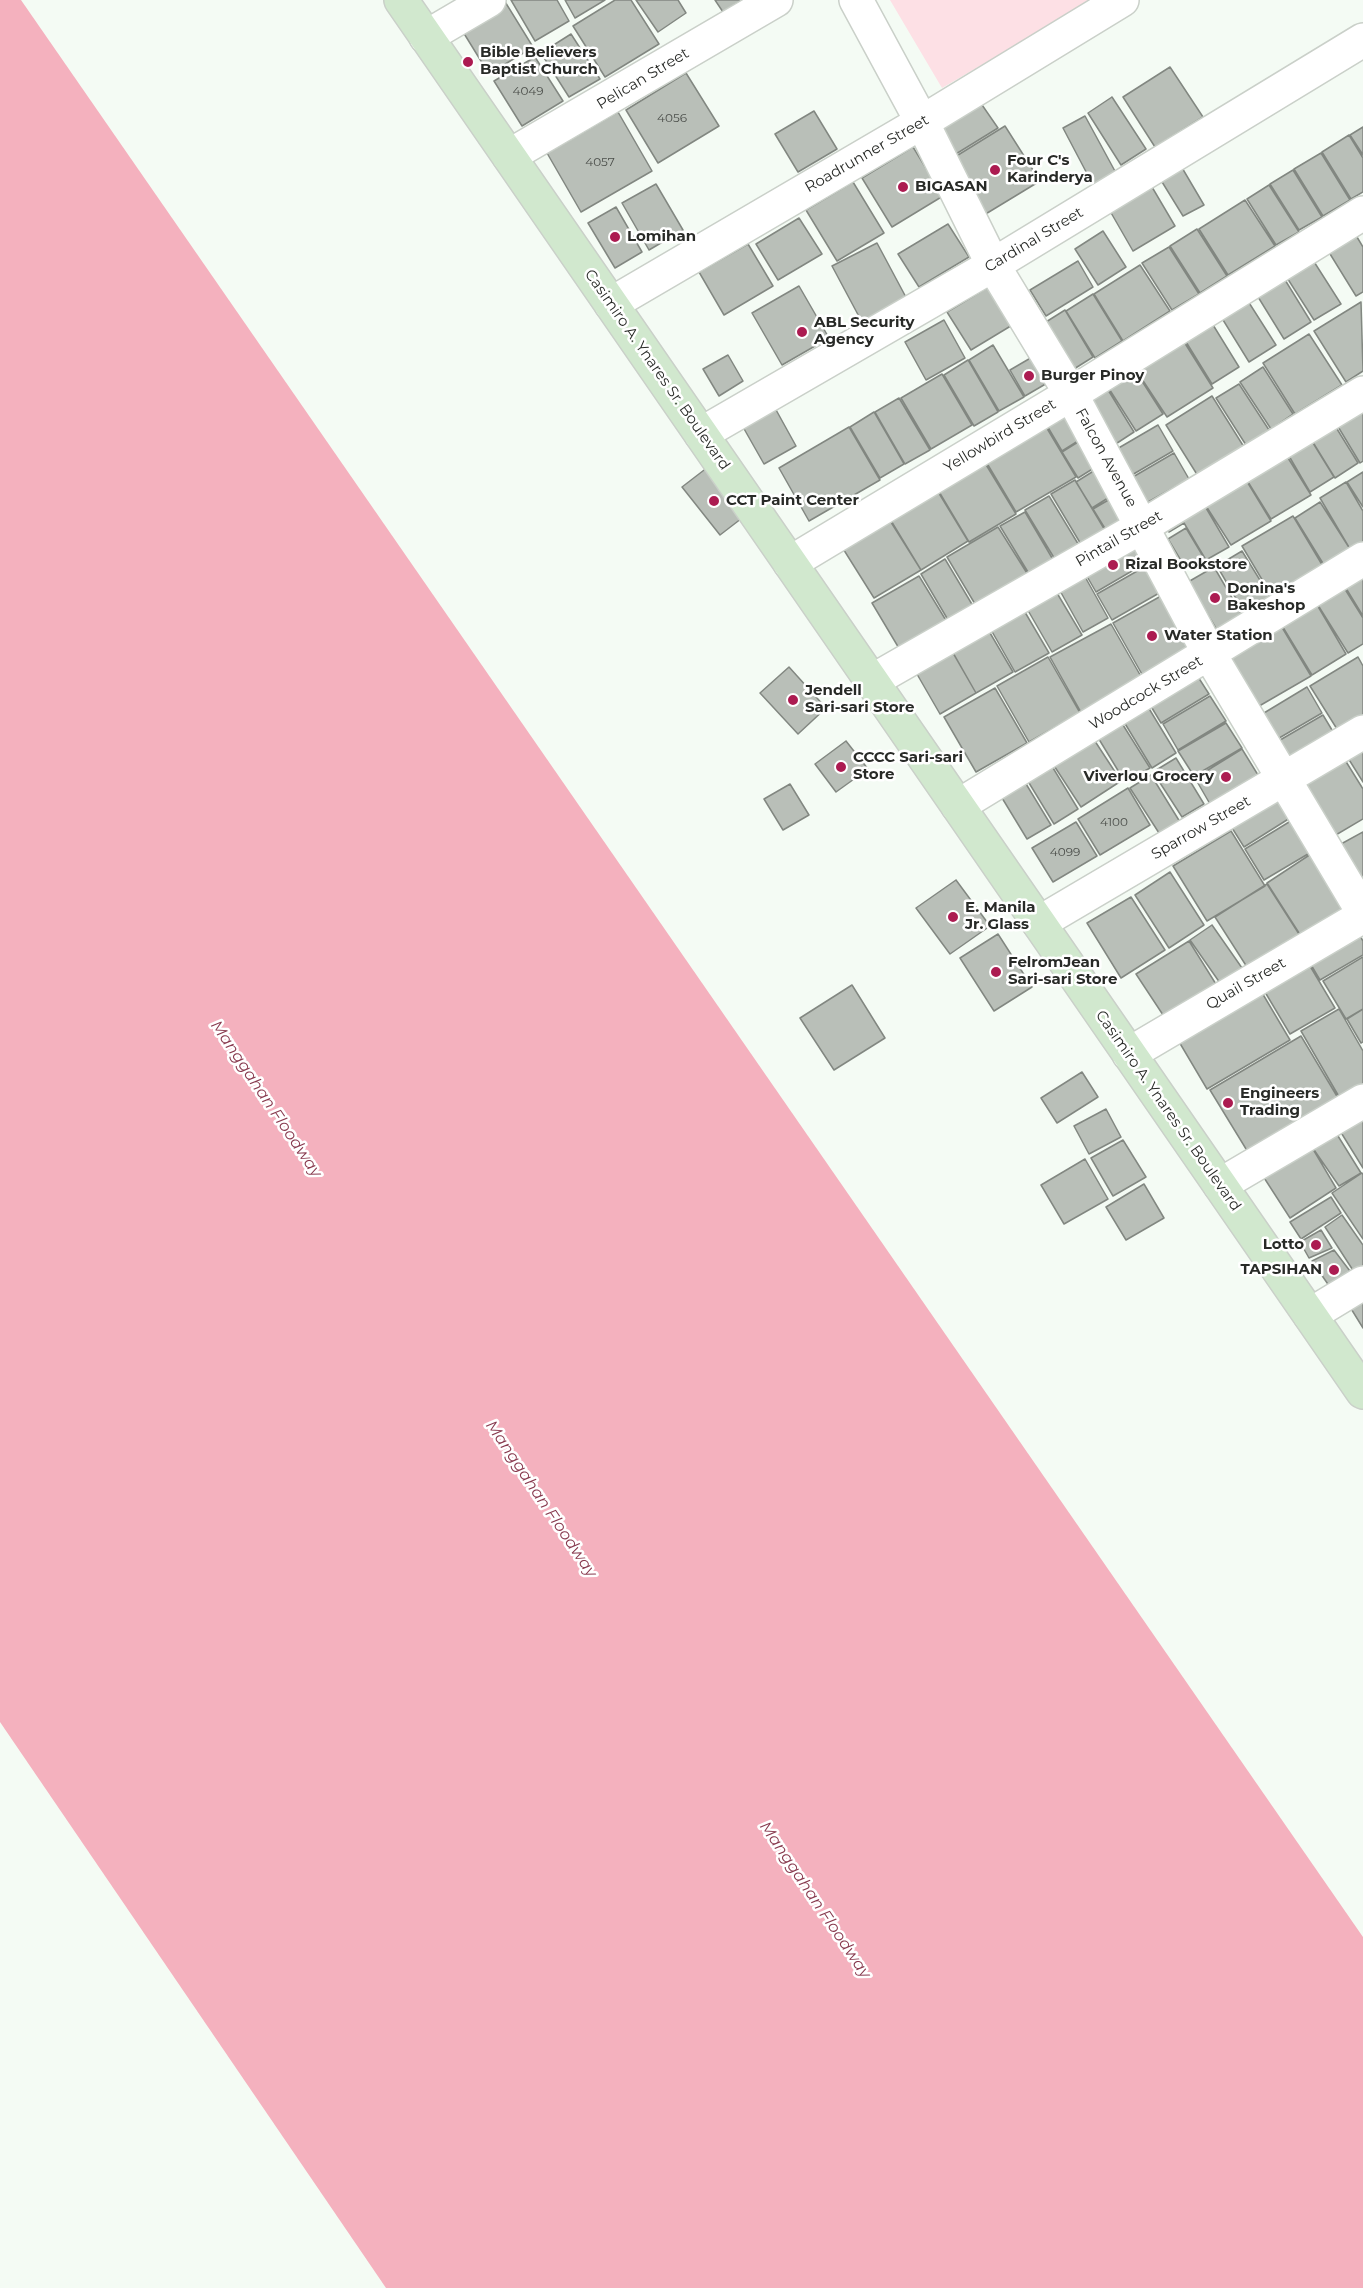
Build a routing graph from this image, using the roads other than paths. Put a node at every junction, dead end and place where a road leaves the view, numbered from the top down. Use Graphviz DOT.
graph roads {
  1 [pos="401,0"];
  2 [pos="489,0"];
  3 [pos="776,0"];
  4 [pos="856,0"];
  5 [pos="1122,0"];
  6 [pos="426,37"];
  7 [pos="1363,40"];
  8 [pos="922,122"];
  9 [pos="509,156"];
  10 [pos="1363,213"];
  11 [pos="993,265"];
  12 [pos="611,304"];
  13 [pos="1363,393"];
  14 [pos="1071,394"];
  15 [pos="701,434"];
  16 [pos="1143,526"];
  17 [pos="1363,559"];
  18 [pos="790,563"];
  19 [pos="1210,655"];
  20 [pos="872,681"];
  21 [pos="1363,732"];
  22 [pos="1286,779"];
  23 [pos="958,806"];
  24 [pos="1363,914"];
  25 [pos="1039,923"];
  26 [pos="1129,1054"];
  27 [pos="1363,1101"];
  28 [pos="1220,1185"];
  29 [pos="1363,1283"];
  30 [pos="1310,1315"];
  31 [pos="1363,1392"];
  1 -- 6 [label="main road, Casimiro A. Ynares Sr. Boulevard"];
  2 -- 6 [label="street"];
  3 -- 9 [label="street, Pelican Street"];
  4 -- 8 [label="street, Falcon Avenue"];
  5 -- 8 [label="street, Roadrunner Street"];
  6 -- 9 [label="main road, Casimiro A. Ynares Sr. Boulevard"];
  7 -- 11 [label="street, Cardinal Street"];
  8 -- 11 [label="street, Falcon Avenue"];
  8 -- 12 [label="street, Roadrunner Street"];
  9 -- 12 [label="main road, Casimiro A. Ynares Sr. Boulevard"];
  10 -- 14 [label="street, Yellowbird Street"];
  11 -- 14 [label="street, Falcon Avenue"];
  11 -- 15 [label="street, Cardinal Street"];
  12 -- 15 [label="main road, Casimiro A. Ynares Sr. Boulevard"];
  13 -- 16 [label="street, Pintail Street"];
  14 -- 16 [label="street, Falcon Avenue"];
  14 -- 18 [label="street, Yellowbird Street"];
  15 -- 18 [label="main road, Casimiro A. Ynares Sr. Boulevard"];
  16 -- 19 [label="street, Falcon Avenue"];
  16 -- 20 [label="street, Pintail Street"];
  17 -- 19 [label="street, Woodcock Street"];
  18 -- 20 [label="main road, Casimiro A. Ynares Sr. Boulevard"];
  19 -- 22 [label="street, Falcon Avenue"];
  19 -- 23 [label="street, Woodcock Street"];
  20 -- 23 [label="main road, Casimiro A. Ynares Sr. Boulevard"];
  21 -- 22 [label="street, Sparrow Street"];
  22 -- 24 [label="street, Falcon Avenue"];
  22 -- 25 [label="street, Sparrow Street"];
  23 -- 25 [label="main road, Casimiro A. Ynares Sr. Boulevard"];
  24 -- 26 [label="street, Quail Street"];
  25 -- 26 [label="main road, Casimiro A. Ynares Sr. Boulevard"];
  26 -- 28 [label="main road, Casimiro A. Ynares Sr. Boulevard"];
  27 -- 28 [label="street"];
  28 -- 30 [label="main road, Casimiro A. Ynares Sr. Boulevard"];
  29 -- 30 [label="street"];
  30 -- 31 [label="main road, Casimiro A. Ynares Sr. Boulevard"];
}
